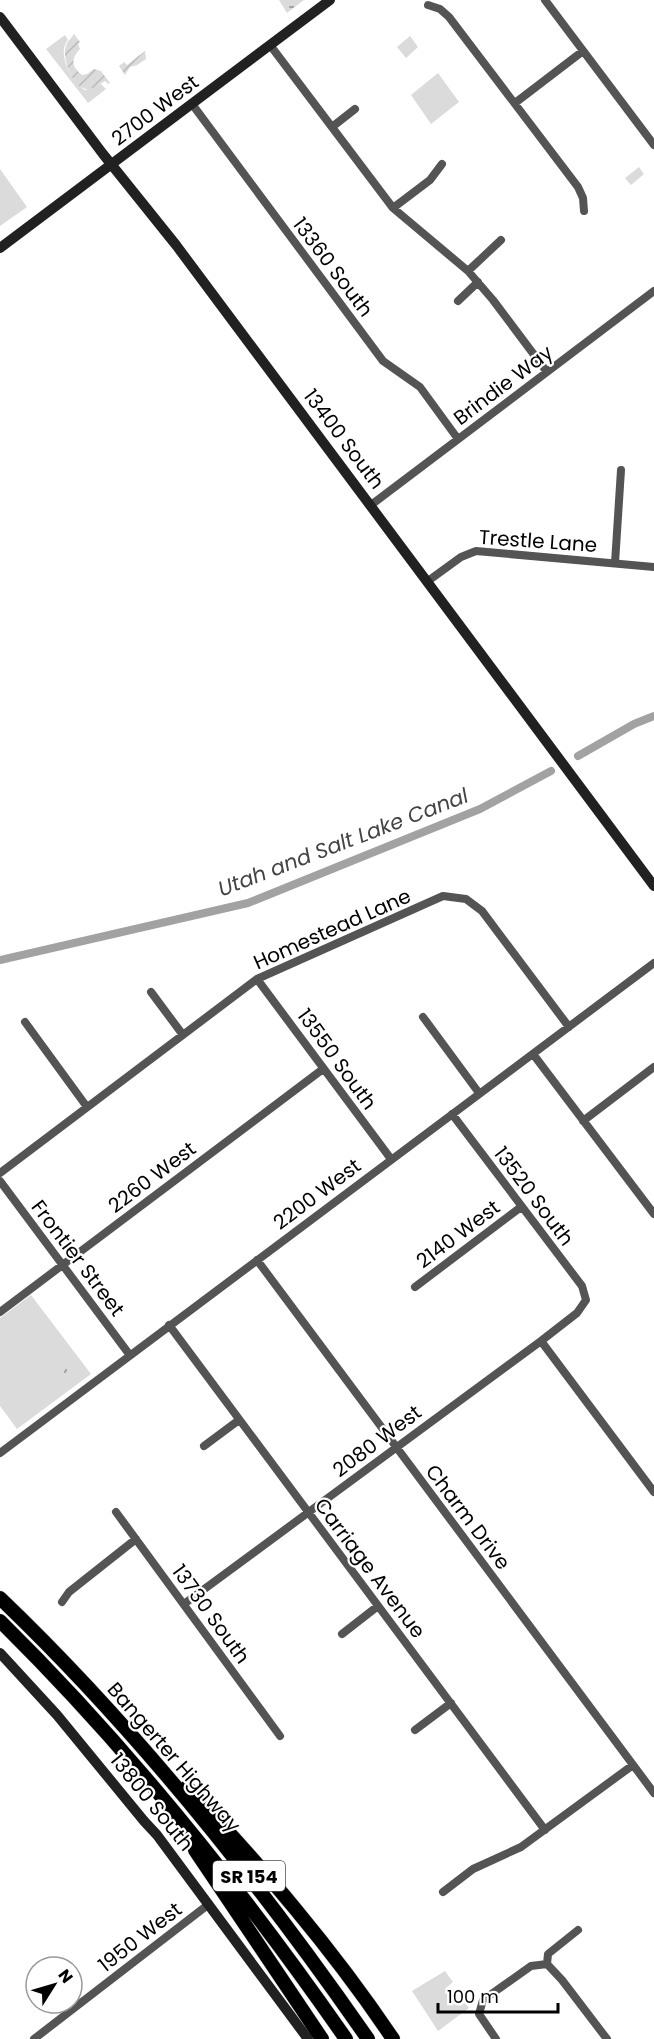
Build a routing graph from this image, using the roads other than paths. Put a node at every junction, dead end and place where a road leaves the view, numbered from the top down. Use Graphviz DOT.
graph roads {
  1 [pos="330,0"];
  2 [pos="545,0"];
  3 [pos="428,5"];
  4 [pos="0,17"];
  5 [pos="270,45"];
  6 [pos="583,51"];
  7 [pos="515,103"];
  8 [pos="192,104"];
  9 [pos="355,109"];
  10 [pos="332,127"];
  11 [pos="654,145"];
  12 [pos="442,164"];
  13 [pos="111,165"];
  14 [pos="393,208"];
  15 [pos="584,211"];
  16 [pos="501,240"];
  17 [pos="0,248"];
  18 [pos="468,271"];
  19 [pos="478,282"];
  20 [pos="654,291"];
  21 [pos="458,301"];
  22 [pos="547,372"];
  23 [pos="458,439"];
  24 [pos="621,470"];
  25 [pos="371,505"];
  26 [pos="615,563"];
  27 [pos="654,567"];
  28 [pos="428,581"];
  29 [pos="654,886"];
  30 [pos="654,963"];
  31 [pos="257,979"];
  32 [pos="151,992"];
  33 [pos="423,1017"];
  34 [pos="25,1022"];
  35 [pos="569,1027"];
  36 [pos="183,1035"];
  37 [pos="533,1054"];
  38 [pos="654,1067"];
  39 [pos="323,1069"];
  40 [pos="479,1093"];
  41 [pos="87,1107"];
  42 [pos="452,1114"];
  43 [pos="583,1120"];
  44 [pos="391,1159"];
  45 [pos="0,1173"];
  46 [pos="0,1181"];
  47 [pos="521,1207"];
  48 [pos="654,1214"];
  49 [pos="257,1260"];
  50 [pos="63,1264"];
  51 [pos="416,1287"];
  52 [pos="586,1300"];
  53 [pos="0,1312"];
  54 [pos="169,1325"];
  55 [pos="541,1341"];
  56 [pos="129,1354"];
  57 [pos="239,1420"];
  58 [pos="204,1446"];
  59 [pos="396,1448"];
  60 [pos="0,1453"];
  61 [pos="654,1492"];
  62 [pos="116,1512"];
  63 [pos="309,1513"];
  64 [pos="136,1539"];
  65 [pos="0,1598"];
  66 [pos="62,1602"];
  67 [pos="184,1604"];
  68 [pos="378,1606"];
  69 [pos="0,1621"];
  70 [pos="342,1634"];
  71 [pos="0,1653"];
  72 [pos="451,1703"];
  73 [pos="118,1721"];
  74 [pos="416,1730"];
  75 [pos="280,1736"];
  76 [pos="132,1764"];
  77 [pos="633,1765"];
  78 [pos="654,1793"];
  79 [pos="545,1830"];
  80 [pos="443,1892"];
  81 [pos="209,1904"];
  82 [pos="578,1930"];
  83 [pos="547,1964"];
  84 [pos="34,2039"];
  85 [pos="308,2039"];
  86 [pos="322,2039"];
  87 [pos="346,2039"];
  88 [pos="368,2039"];
  89 [pos="393,2039"];
  90 [pos="496,2039"];
  91 [pos="607,2039"];
  1 -- 5 [label="street, 2700 West"];
  2 -- 6 [label="street"];
  3 -- 7 [label="street"];
  4 -- 13 [label="street, 13400 South"];
  5 -- 8 [label="street, 2700 West"];
  5 -- 10 [label="street"];
  6 -- 7 [label="street"];
  6 -- 11 [label="street"];
  7 -- 15 [label="street"];
  8 -- 13 [label="street, 2700 West"];
  8 -- 23 [label="street, 13360 South"];
  9 -- 10 [label="street"];
  10 -- 14 [label="street"];
  12 -- 14 [label="street"];
  13 -- 17 [label="street, 2700 West"];
  13 -- 25 [label="street, 13400 South"];
  14 -- 18 [label="street"];
  16 -- 18 [label="street"];
  18 -- 19 [label="street"];
  19 -- 21 [label="street"];
  19 -- 22 [label="street"];
  20 -- 22 [label="street, Brindie Way"];
  22 -- 23 [label="street, Brindie Way"];
  23 -- 25 [label="street, Brindie Way"];
  24 -- 26 [label="street"];
  25 -- 28 [label="street, 13400 South"];
  26 -- 27 [label="street, Trestle Lane"];
  26 -- 28 [label="street, Trestle Lane"];
  28 -- 29 [label="street, 13400 South"];
  30 -- 35 [label="street, 2200 West"];
  31 -- 35 [label="street, Homestead Lane"];
  31 -- 36 [label="street, Homestead Lane"];
  31 -- 39 [label="street, 13550 South"];
  32 -- 36 [label="street"];
  33 -- 40 [label="street"];
  34 -- 41 [label="street"];
  35 -- 37 [label="street, 2200 West"];
  36 -- 41 [label="street, Homestead Lane"];
  37 -- 40 [label="street, 2200 West"];
  37 -- 43 [label="street"];
  38 -- 43 [label="street"];
  39 -- 44 [label="street, 13550 South"];
  39 -- 50 [label="street, 2260 West"];
  40 -- 42 [label="street, 2200 West"];
  41 -- 45 [label="street, Homestead Lane"];
  42 -- 44 [label="street, 2200 West"];
  42 -- 47 [label="street, 13520 South"];
  43 -- 48 [label="street"];
  44 -- 49 [label="street, 2200 West"];
  46 -- 50 [label="street, Frontier Street"];
  47 -- 51 [label="street, 2140 West"];
  47 -- 52 [label="street, 13520 South"];
  49 -- 54 [label="street, 2200 West"];
  49 -- 59 [label="street, Charm Drive"];
  50 -- 53 [label="street, 2260 West"];
  50 -- 56 [label="street, Frontier Street"];
  52 -- 55 [label="street, 2080 West"];
  54 -- 56 [label="street, 2200 West"];
  54 -- 57 [label="street, Carriage Avenue"];
  55 -- 59 [label="street, 2080 West"];
  55 -- 61 [label="street"];
  56 -- 60 [label="street, 2200 West"];
  57 -- 58 [label="street"];
  57 -- 63 [label="street, Carriage Avenue"];
  59 -- 63 [label="street, 2080 West"];
  59 -- 77 [label="street, Charm Drive"];
  62 -- 64 [label="street, 13730 South"];
  63 -- 67 [label="street, 2080 West"];
  63 -- 68 [label="street, Carriage Avenue"];
  64 -- 66 [label="street"];
  64 -- 67 [label="street, 13730 South"];
  65 -- 73 [label="highway, Bangerter Highway / SR 154"];
  67 -- 75 [label="street, 13730 South"];
  68 -- 70 [label="street"];
  68 -- 72 [label="street, Carriage Avenue"];
  69 -- 76 [label="highway, Bangerter Highway / SR 154"];
  71 -- 81 [label="street, 13800 South"];
  72 -- 74 [label="street"];
  72 -- 79 [label="street, Carriage Avenue"];
  73 -- 88 [label="highway, Bangerter Highway / SR 154"];
  73 -- 89 [label="highway"];
  76 -- 86 [label="highway"];
  76 -- 87 [label="highway, Bangerter Highway / SR 154"];
  77 -- 78 [label="street, Charm Drive"];
  77 -- 79 [label="street"];
  79 -- 80 [label="street"];
  81 -- 84 [label="street, 1950 West"];
  81 -- 85 [label="street, 13800 South"];
  82 -- 83 [label="street"];
  83 -- 90 [label="street"];
  83 -- 91 [label="street"];
}
